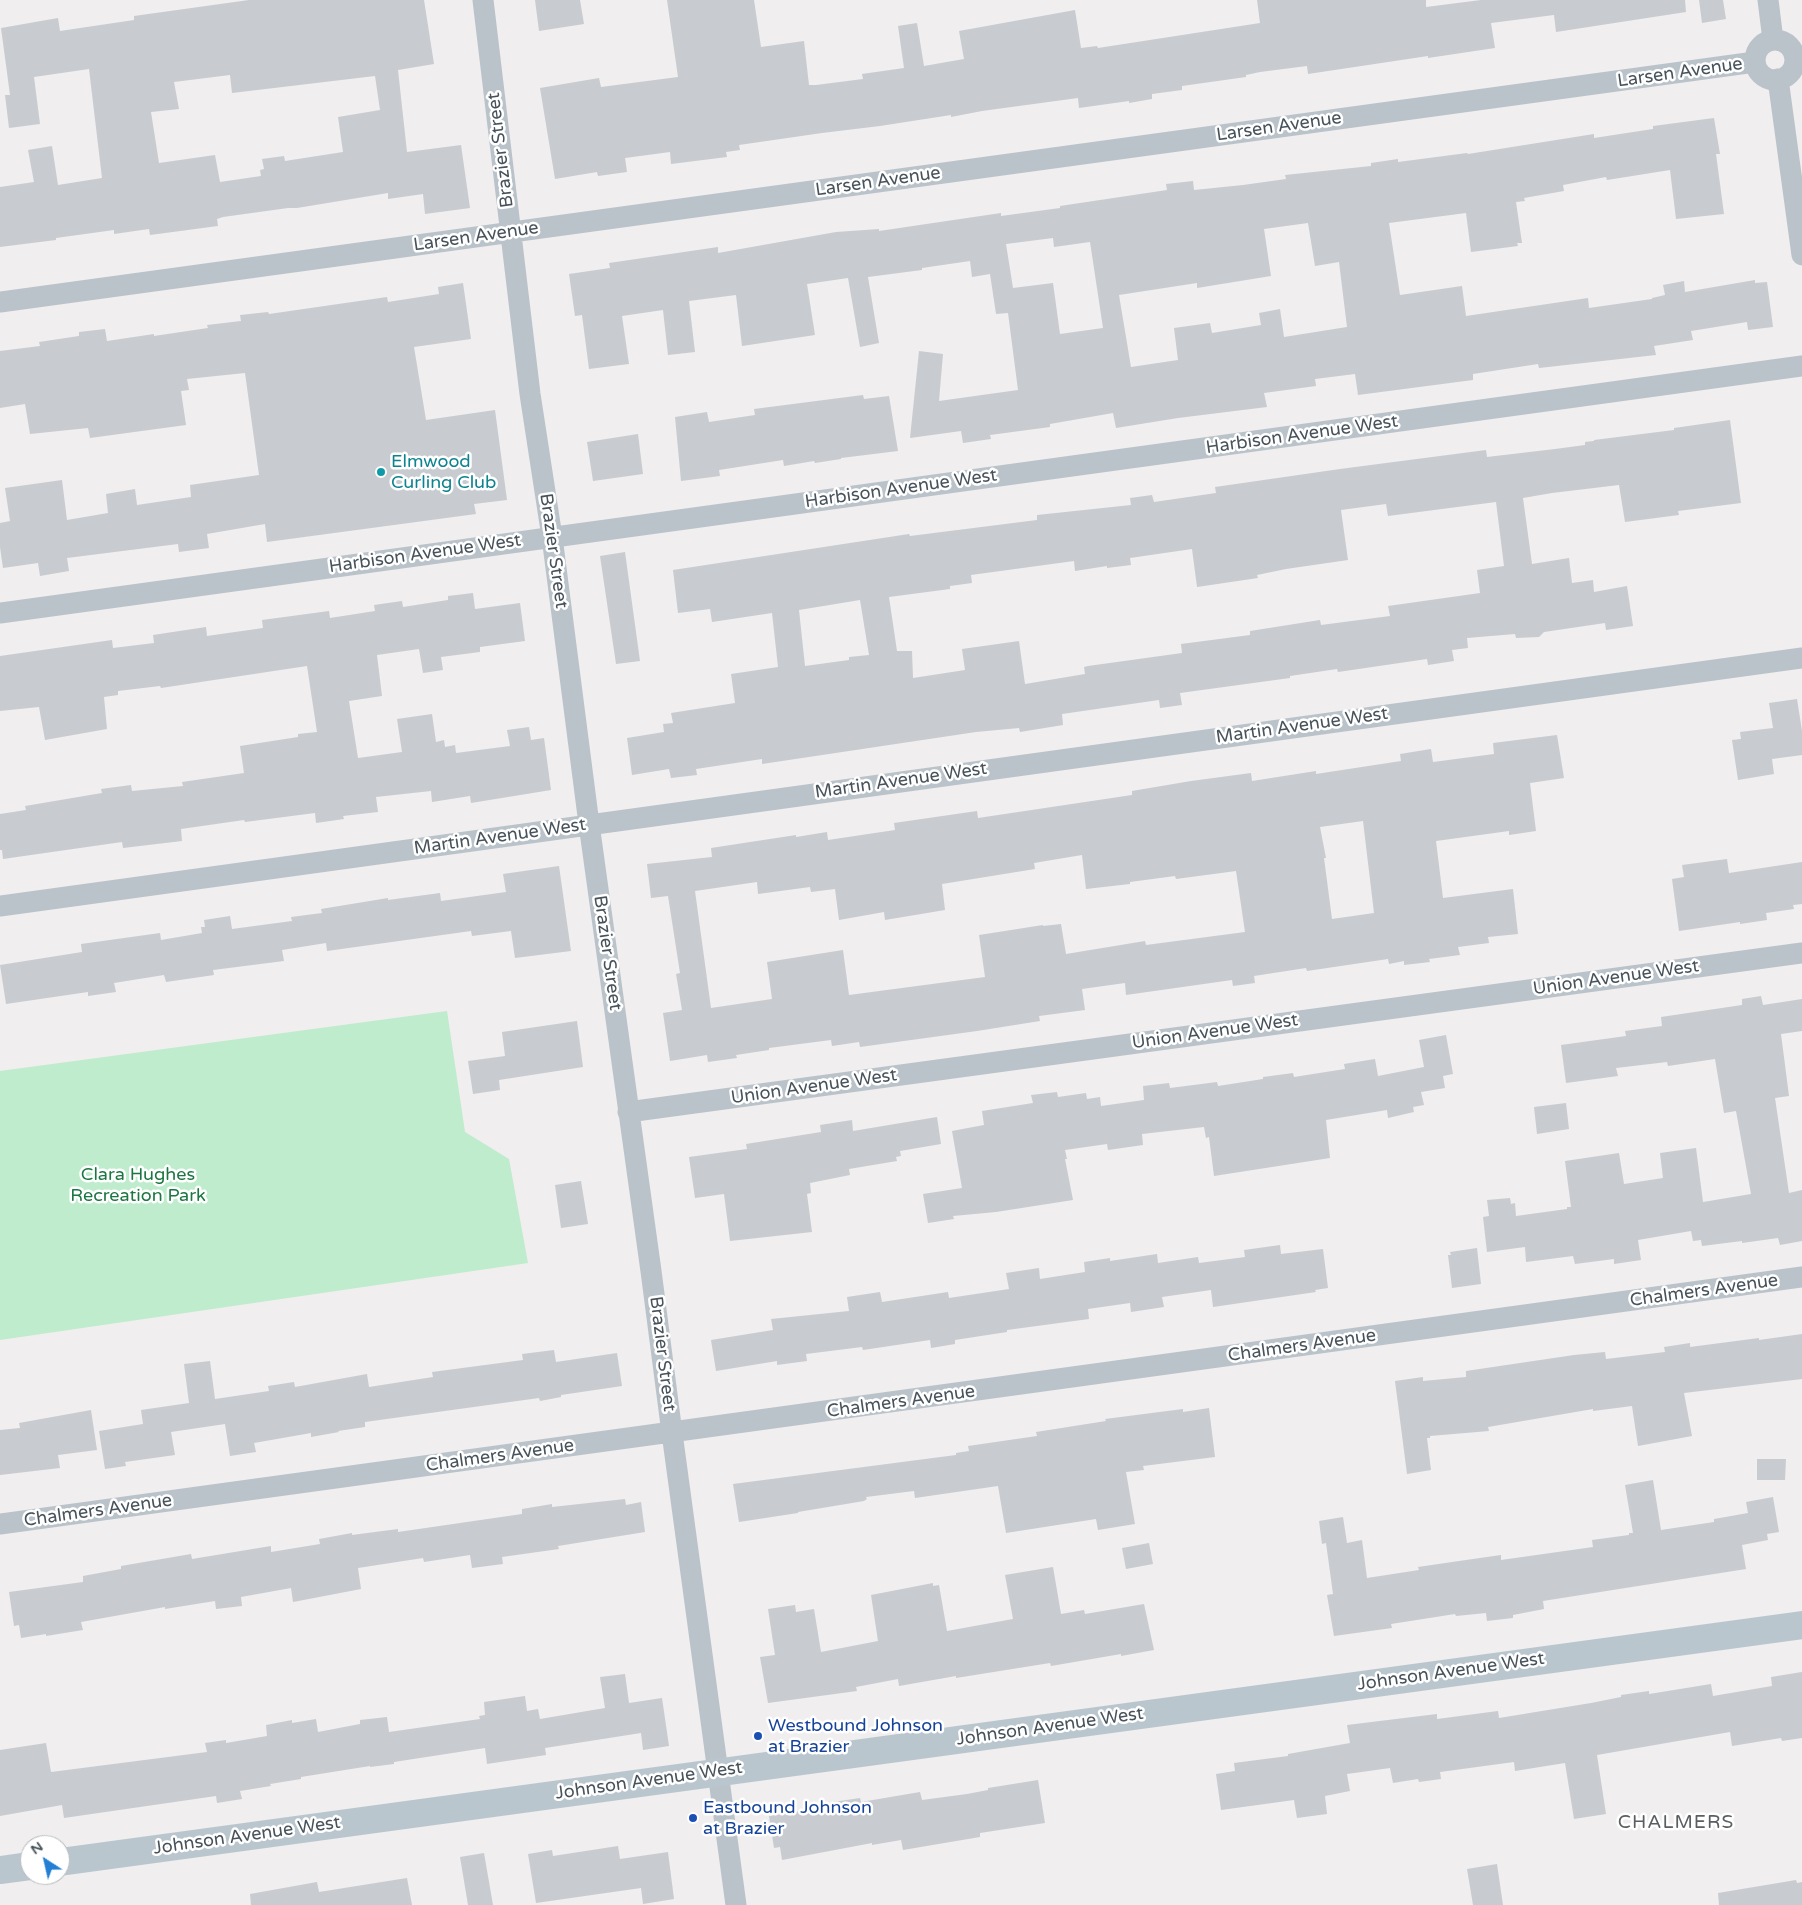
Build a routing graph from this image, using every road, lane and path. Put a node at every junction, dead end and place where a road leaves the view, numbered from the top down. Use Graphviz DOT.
graph roads {
  1 [pos="483,0"];
  2 [pos="1768,0"];
  3 [pos="1773,40"];
  4 [pos="1798,57"];
  5 [pos="1755,62"];
  6 [pos="1778,79"];
  7 [pos="511,232"];
  8 [pos="1802,255"];
  9 [pos="0,302"];
  10 [pos="1802,366"];
  11 [pos="552,537"];
  12 [pos="0,613"];
  13 [pos="1802,658"];
  14 [pos="589,824"];
  15 [pos="0,906"];
  16 [pos="1802,953"];
  17 [pos="628,1112"];
  18 [pos="1802,1278"];
  19 [pos="672,1433"];
  20 [pos="0,1524"];
  21 [pos="1802,1625"];
  22 [pos="718,1772"];
  23 [pos="70,1861"];
  24 [pos="20,1867"];
  25 [pos="0,1870"];
  26 [pos="736,1905"];
  1 -- 7 [label="street, Brazier Street"];
  2 -- 3 [label="street"];
  3 -- 4 [label="street"];
  3 -- 5 [label="street"];
  4 -- 6 [label="street"];
  5 -- 6 [label="street"];
  5 -- 7 [label="street, Larsen Avenue"];
  6 -- 8 [label="street"];
  7 -- 9 [label="street, Larsen Avenue"];
  7 -- 11 [label="street, Brazier Street"];
  10 -- 11 [label="street, Harbison Avenue West"];
  11 -- 12 [label="street, Harbison Avenue West"];
  11 -- 14 [label="street, Brazier Street"];
  13 -- 14 [label="street, Martin Avenue West"];
  14 -- 15 [label="street, Martin Avenue West"];
  14 -- 17 [label="street, Brazier Street"];
  16 -- 17 [label="street, Union Avenue West"];
  17 -- 19 [label="street, Brazier Street"];
  18 -- 19 [label="street, Chalmers Avenue"];
  19 -- 20 [label="street, Chalmers Avenue"];
  19 -- 22 [label="street, Brazier Street"];
  21 -- 22 [label="main road, Johnson Avenue West"];
  22 -- 23 [label="main road, Johnson Avenue West"];
  22 -- 26 [label="street, Brazier Street"];
  24 -- 25 [label="main road"];
}
